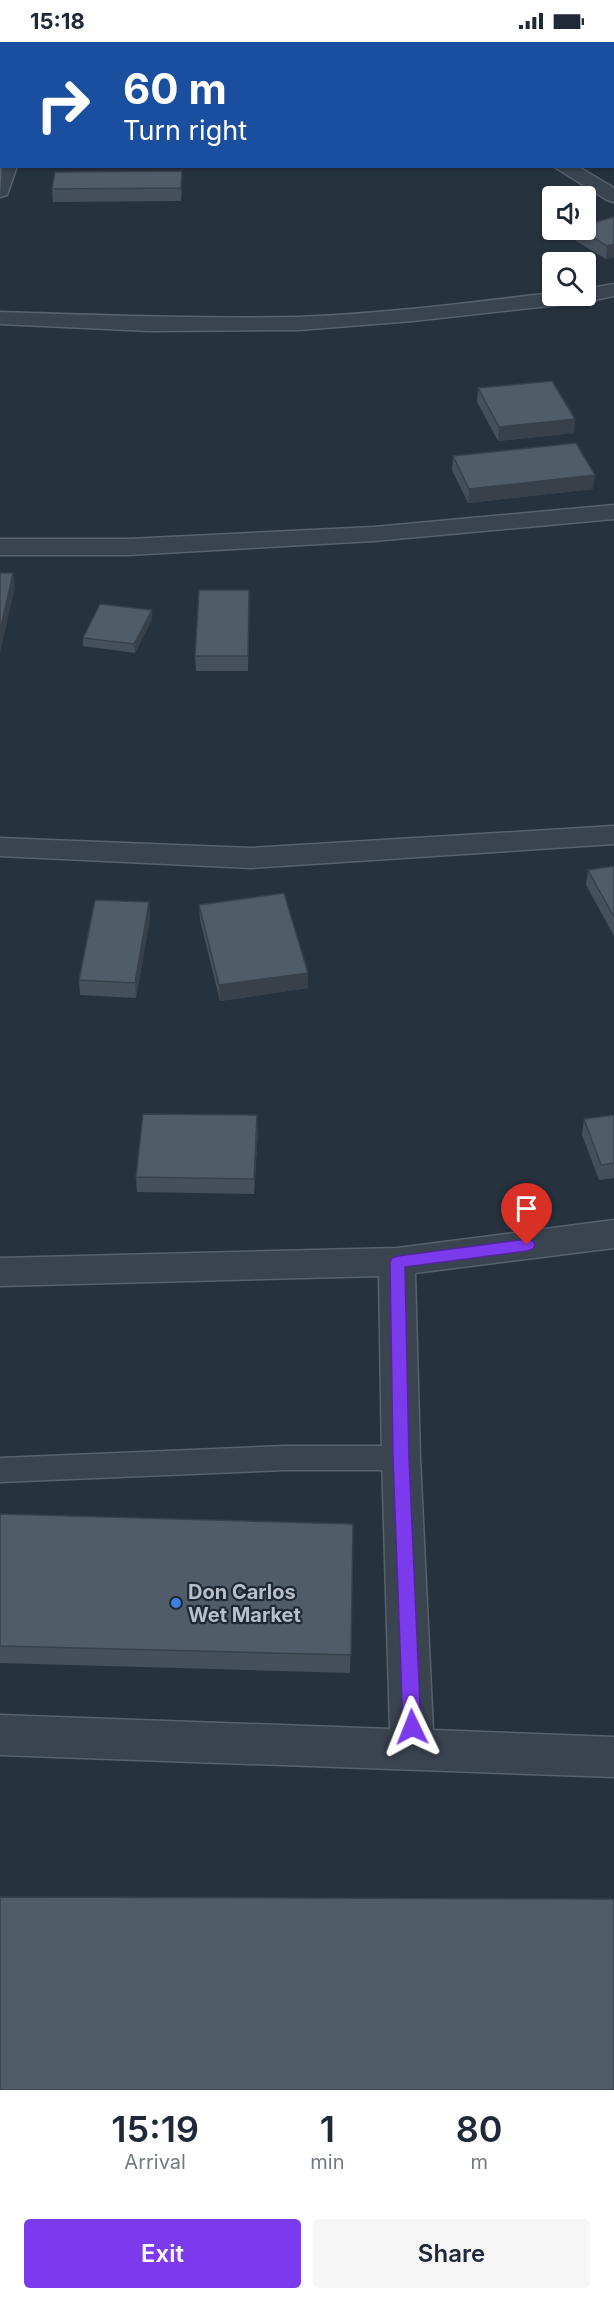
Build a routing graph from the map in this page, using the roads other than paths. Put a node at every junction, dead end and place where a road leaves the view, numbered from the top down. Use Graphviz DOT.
graph roads {
  1 [pos="7,168"];
  2 [pos="565,168"];
  3 [pos="0,191"];
  4 [pos="614,196"];
  5 [pos="614,290"];
  6 [pos="596,293"];
  7 [pos="542,300"];
  8 [pos="0,318"];
  9 [pos="614,512"];
  10 [pos="0,548"];
  11 [pos="614,836"];
  12 [pos="0,848"];
  13 [pos="614,1234"];
  14 [pos="398,1262"];
  15 [pos="0,1272"];
  16 [pos="401,1458"];
  17 [pos="0,1470"];
  18 [pos="0,1735"];
  19 [pos="412,1750"];
  20 [pos="614,1757"];
  1 -- 3 [label="street"];
  2 -- 4 [label="street"];
  5 -- 6 [label="street"];
  7 -- 8 [label="street"];
  9 -- 10 [label="street"];
  11 -- 12 [label="street"];
  13 -- 14 [label="street"];
  14 -- 15 [label="street"];
  14 -- 16 [label="street"];
  16 -- 17 [label="lane"];
  16 -- 19 [label="street"];
  18 -- 19 [label="street"];
  19 -- 20 [label="street"];
}
